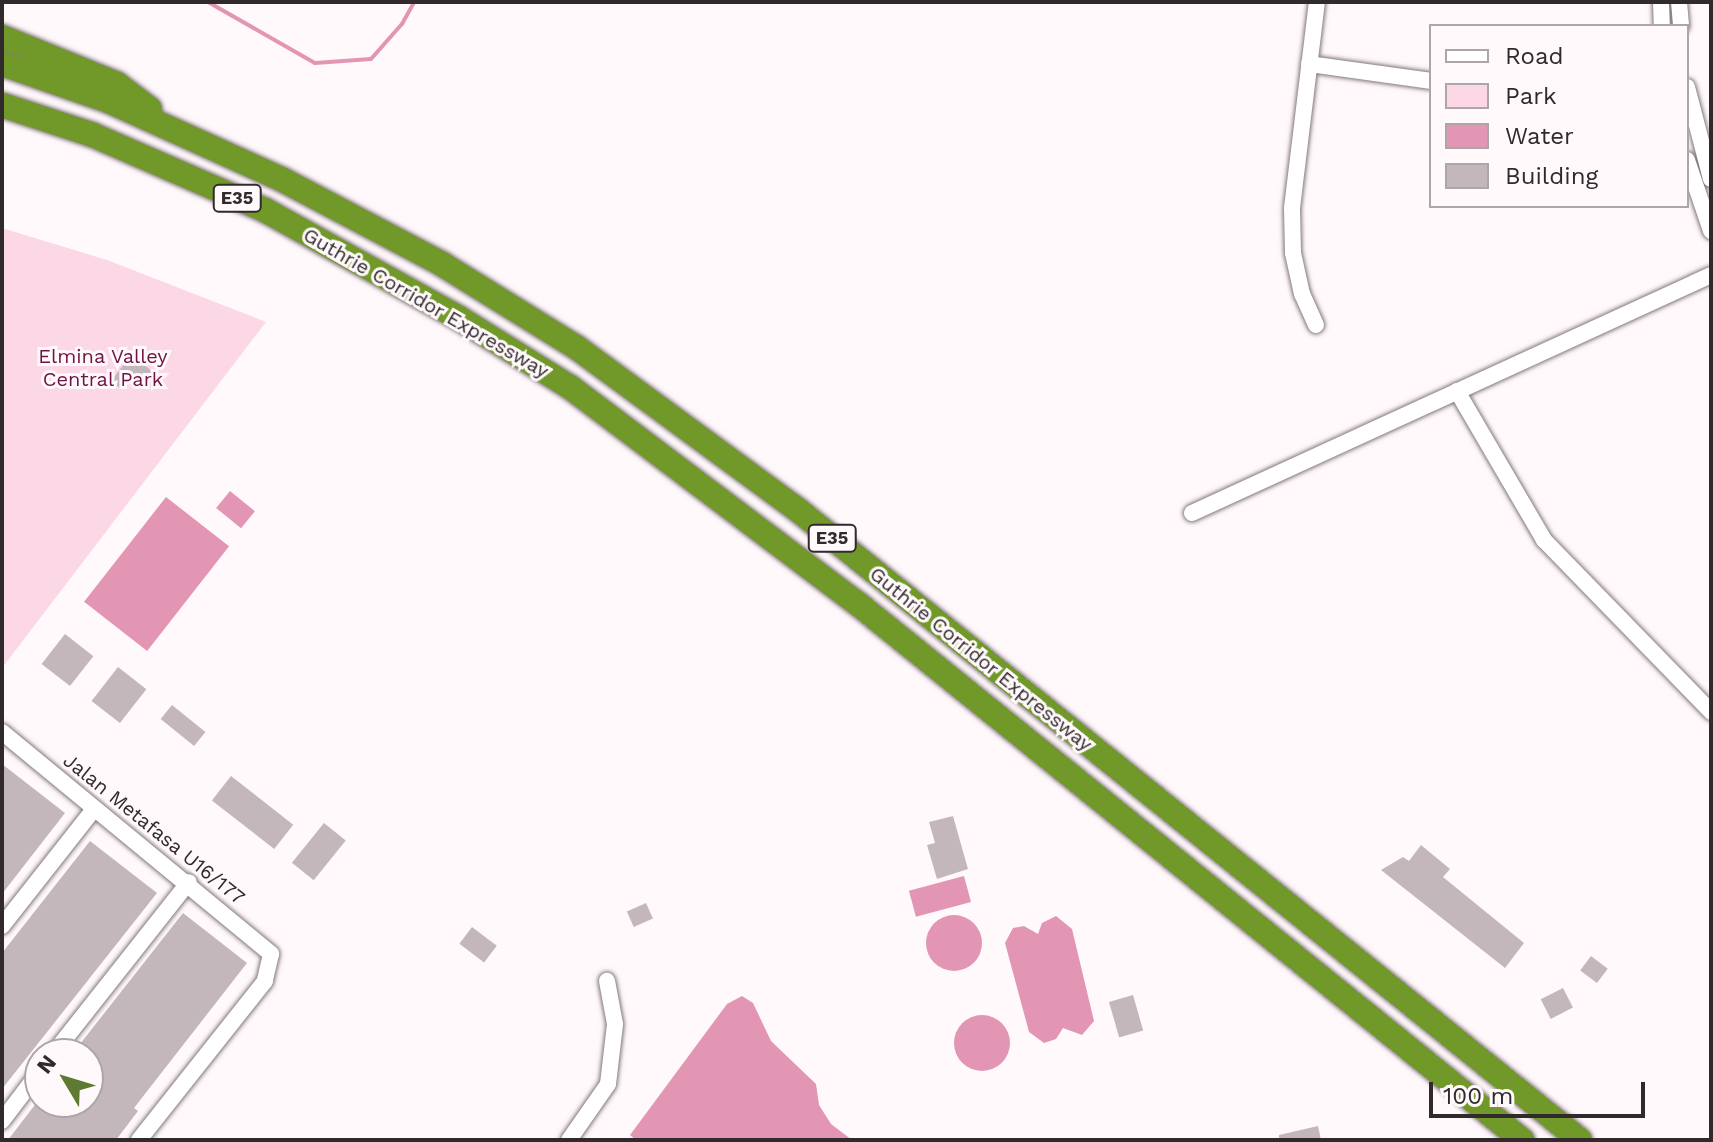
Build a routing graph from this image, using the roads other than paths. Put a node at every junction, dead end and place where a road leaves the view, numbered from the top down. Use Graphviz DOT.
graph roads {
  1 [pos="1317,2"];
  2 [pos="1661,2"];
  3 [pos="1679,2"];
  4 [pos="1662,24"];
  5 [pos="1681,24"];
  6 [pos="2,37"];
  7 [pos="2,64"];
  8 [pos="1309,64"];
  9 [pos="1429,81"];
  10 [pos="1689,95"];
  11 [pos="2,105"];
  12 [pos="173,130"];
  13 [pos="1689,166"];
  14 [pos="1711,179"];
  15 [pos="1711,231"];
  16 [pos="1711,275"];
  17 [pos="1316,325"];
  18 [pos="1457,391"];
  19 [pos="1192,513"];
  20 [pos="1711,712"];
  21 [pos="2,733"];
  22 [pos="94,809"];
  23 [pos="189,882"];
  24 [pos="2,926"];
  25 [pos="607,981"];
  26 [pos="66,1038"];
  27 [pos="24,1092"];
  28 [pos="2,1121"];
  29 [pos="139,1140"];
  30 [pos="569,1140"];
  31 [pos="1522,1140"];
  32 [pos="1580,1140"];
  1 -- 8 [label="street"];
  2 -- 4 [label="street"];
  3 -- 5 [label="street"];
  6 -- 12 [label="highway"];
  7 -- 12 [label="highway, Guthrie Corridor Expressway / E35"];
  8 -- 9 [label="street"];
  8 -- 17 [label="street"];
  10 -- 14 [label="street"];
  11 -- 31 [label="highway, Guthrie Corridor Expressway / E35"];
  12 -- 32 [label="highway, Guthrie Corridor Expressway / E35"];
  13 -- 15 [label="street"];
  16 -- 18 [label="street"];
  18 -- 19 [label="street"];
  18 -- 20 [label="street"];
  21 -- 22 [label="street, Jalan Metafasa U16/177"];
  22 -- 23 [label="street, Jalan Metafasa U16/177"];
  22 -- 24 [label="street"];
  23 -- 26 [label="street"];
  23 -- 29 [label="street, Jalan Metafasa U16/177"];
  25 -- 30 [label="street"];
  27 -- 28 [label="street"];
}
